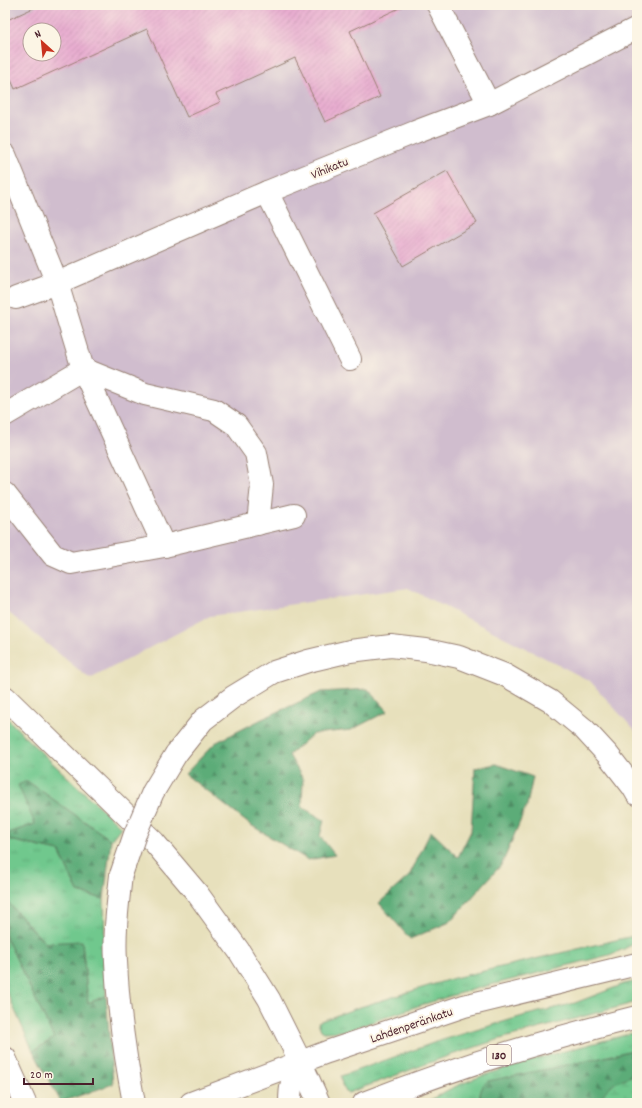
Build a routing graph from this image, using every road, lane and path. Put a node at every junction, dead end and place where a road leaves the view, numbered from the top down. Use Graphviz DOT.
graph roads {
  1 [pos="438,5"];
  2 [pos="637,28"];
  3 [pos="489,104"];
  4 [pos="5,155"];
  5 [pos="267,192"];
  6 [pos="57,282"];
  7 [pos="16,298"];
  8 [pos="350,359"];
  9 [pos="83,369"];
  10 [pos="5,415"];
  11 [pos="5,494"];
  12 [pos="294,515"];
  13 [pos="258,524"];
  14 [pos="164,546"];
  15 [pos="5,697"];
  16 [pos="637,794"];
  17 [pos="637,964"];
  18 [pos="637,1018"];
  19 [pos="5,1058"];
  20 [pos="301,1063"];
  21 [pos="417,1082"];
  22 [pos="21,1094"];
  23 [pos="134,1103"];
  24 [pos="190,1103"];
  25 [pos="290,1103"];
  26 [pos="319,1103"];
  27 [pos="364,1103"];
  28 [pos="395,1103"];
  1 -- 3 [label="main road"];
  2 -- 3 [label="main road, Vihikatu"];
  3 -- 5 [label="main road, Vihikatu"];
  4 -- 6 [label="main road"];
  5 -- 6 [label="main road, Vihikatu"];
  5 -- 8 [label="main road"];
  6 -- 7 [label="main road, Vihikatu"];
  6 -- 9 [label="main road"];
  9 -- 10 [label="main road"];
  9 -- 13 [label="main road"];
  9 -- 14 [label="main road"];
  11 -- 14 [label="main road"];
  12 -- 13 [label="main road"];
  13 -- 14 [label="main road"];
  15 -- 20 [label="main road"];
  16 -- 23 [label="main road, bridge"];
  17 -- 20 [label="main road, Lahdenperänkatu"];
  18 -- 21 [label="main road, 130"];
  19 -- 22 [label="main road"];
  20 -- 24 [label="main road, Lahdenperänkatu"];
  20 -- 25 [label="main road"];
  20 -- 26 [label="main road"];
  21 -- 27 [label="main road, 130"];
  21 -- 28 [label="main road, 130"];
}
